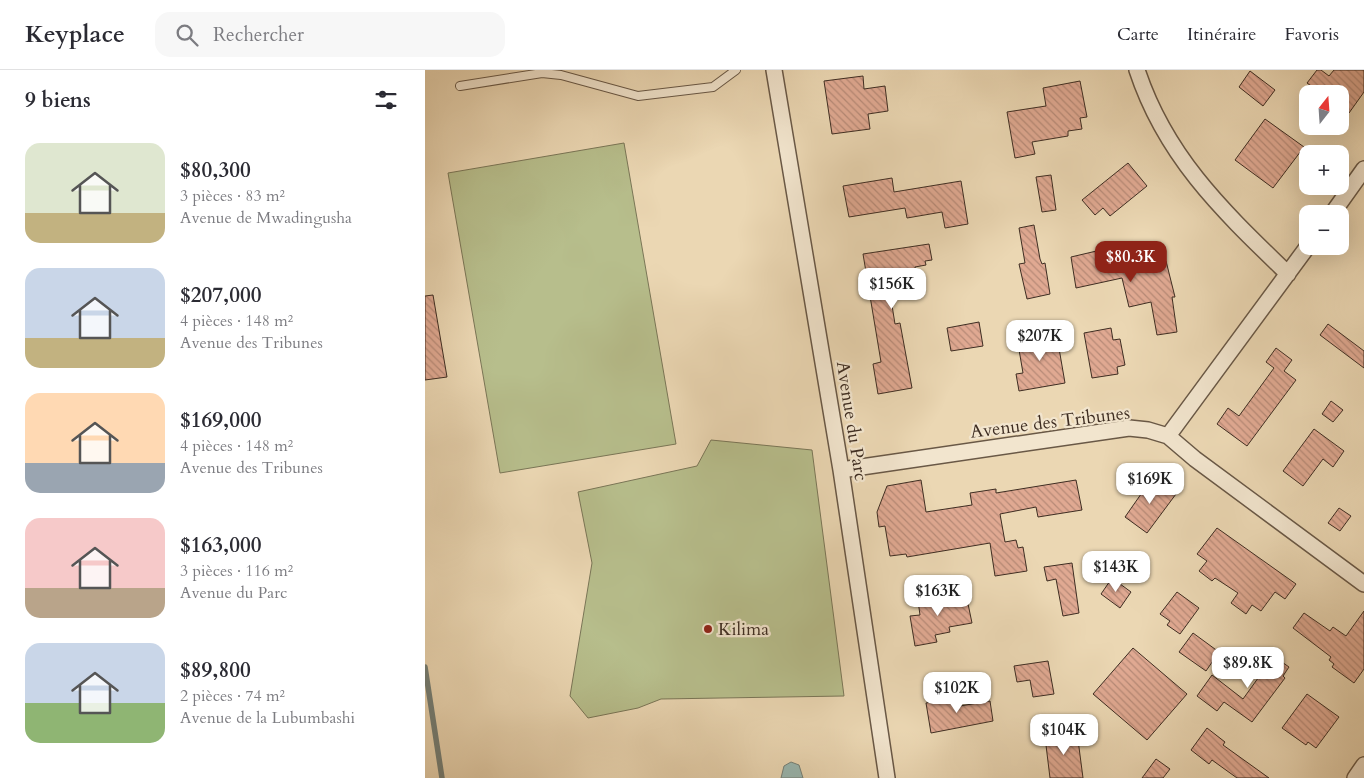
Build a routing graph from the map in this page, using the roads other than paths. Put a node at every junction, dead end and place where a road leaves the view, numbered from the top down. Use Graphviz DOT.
graph roads {
  1 [pos="736,70"];
  2 [pos="774,70"];
  3 [pos="1137,70"];
  4 [pos="460,86"];
  5 [pos="1364,169"];
  6 [pos="1338,205"];
  7 [pos="1302,255"];
  8 [pos="1288,274"];
  9 [pos="1168,436"];
  10 [pos="841,470"];
  11 [pos="1364,584"];
  12 [pos="1364,765"];
  13 [pos="887,778"];
  14 [pos="1355,778"];
  1 -- 4 [label="lane"];
  2 -- 10 [label="street, Avenue du Parc"];
  3 -- 8 [label="street"];
  5 -- 6 [label="street"];
  7 -- 8 [label="street"];
  8 -- 9 [label="street"];
  9 -- 10 [label="street, Avenue des Tribunes"];
  9 -- 11 [label="street, Avenue des Tribunes"];
  10 -- 13 [label="street, Avenue du Parc"];
  12 -- 14 [label="street"];
}
